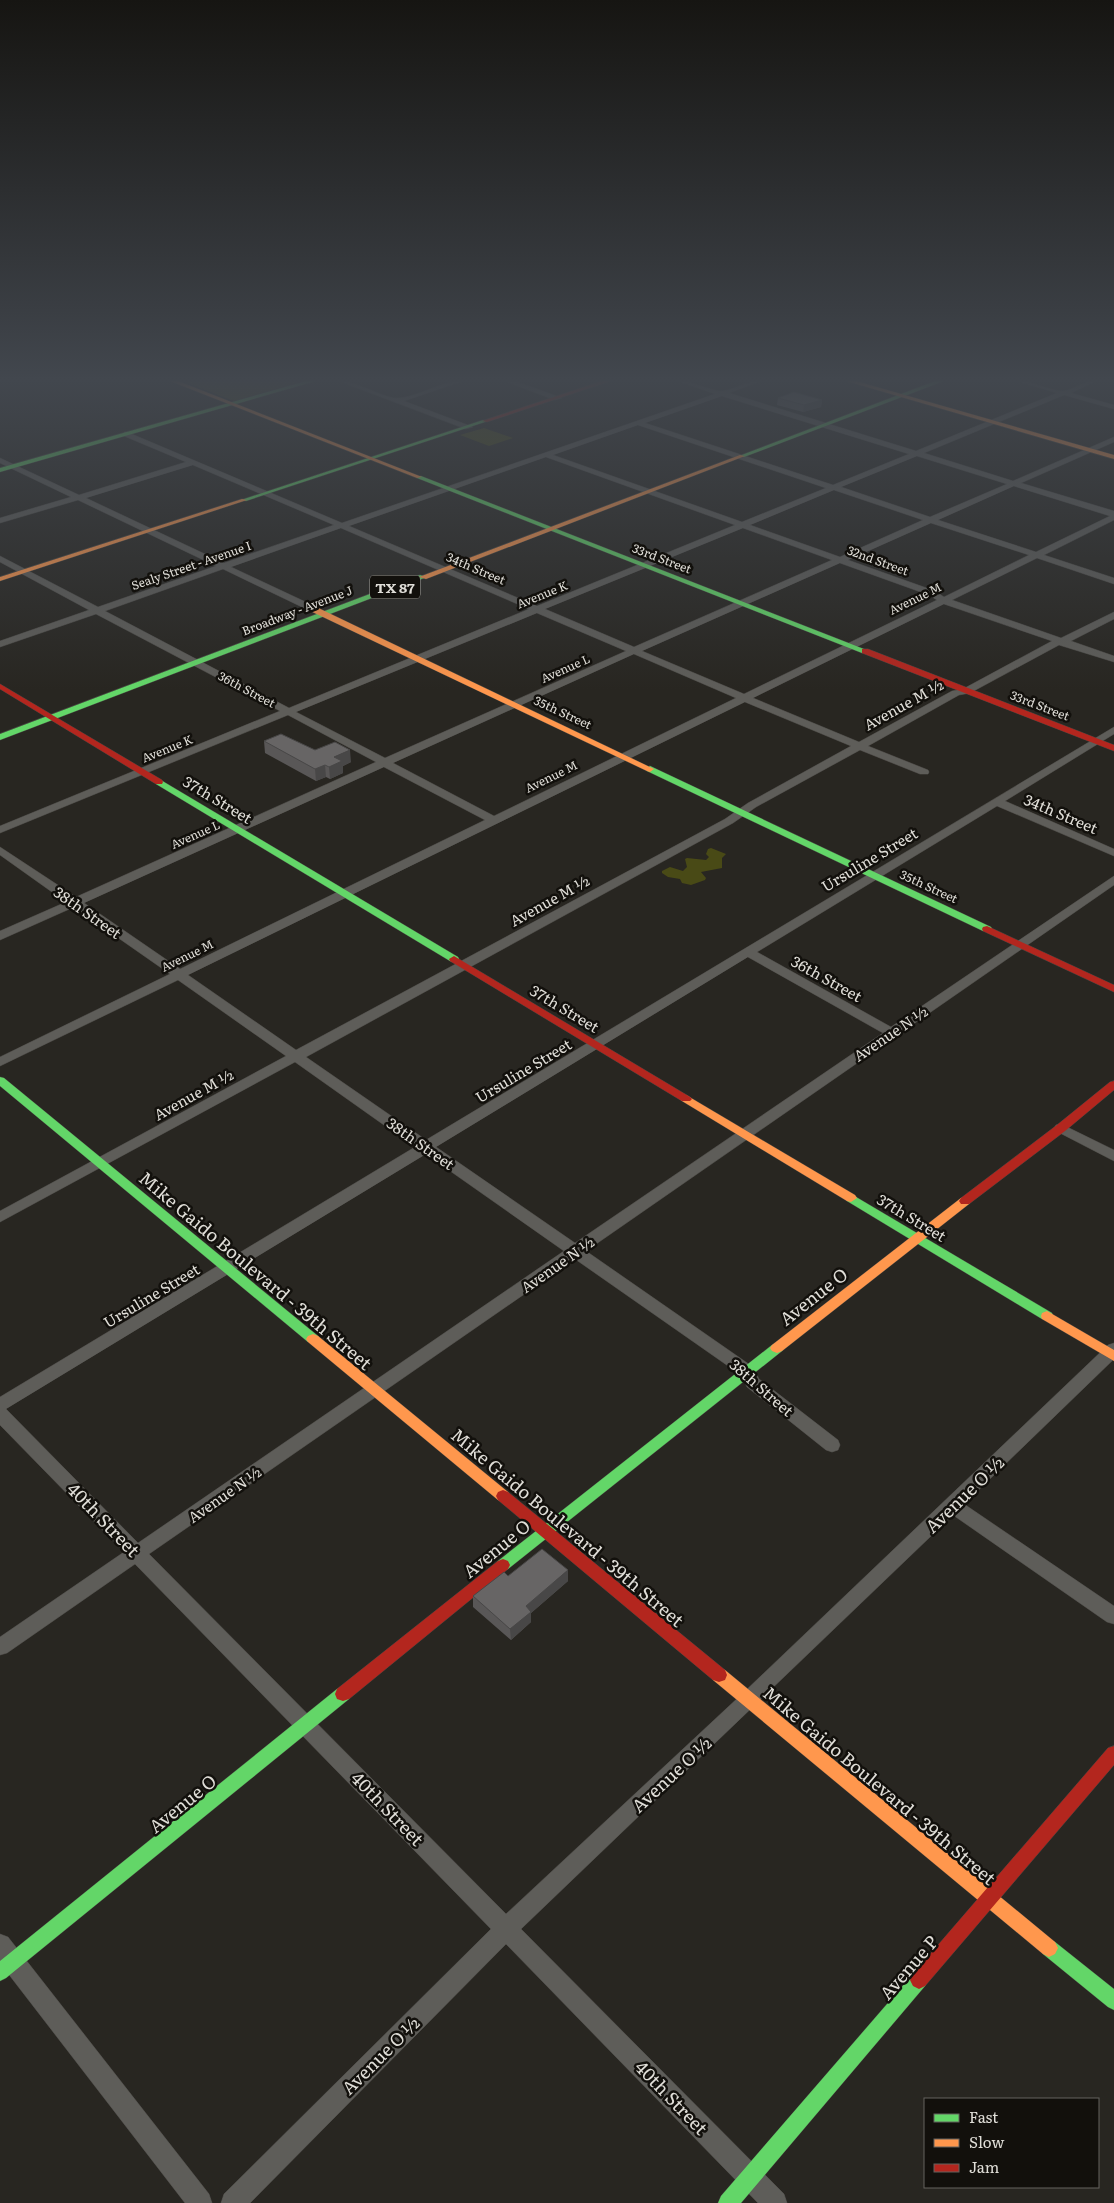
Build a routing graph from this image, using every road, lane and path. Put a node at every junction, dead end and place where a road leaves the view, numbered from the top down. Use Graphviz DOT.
graph roads {
  1 [pos="50,484"];
  2 [pos="121,484"];
  3 [pos="243,484"];
  4 [pos="294,484"];
  5 [pos="435,484"];
  6 [pos="463,484"];
  7 [pos="628,484"];
  8 [pos="634,484"];
  9 [pos="670,484"];
  10 [pos="821,484"];
  11 [pos="844,484"];
  12 [pos="1014,484"];
  13 [pos="631,485"];
  14 [pos="834,488"];
  15 [pos="448,489"];
  16 [pos="613,492"];
  17 [pos="648,492"];
  18 [pos="265,493"];
  19 [pos="78,497"];
  20 [pos="548,516"];
  21 [pos="1114,516"];
  22 [pos="931,520"];
  23 [pos="0,521"];
  24 [pos="532,522"];
  25 [pos="744,525"];
  26 [pos="342,526"];
  27 [pos="514,529"];
  28 [pos="550,529"];
  29 [pos="149,531"];
  30 [pos="443,555"];
  31 [pos="1035,555"];
  32 [pos="0,559"];
  33 [pos="841,560"];
  34 [pos="425,562"];
  35 [pos="645,566"];
  36 [pos="224,567"];
  37 [pos="407,568"];
  38 [pos="443,569"];
  39 [pos="24,572"];
  40 [pos="0,579"];
  41 [pos="1114,581"];
  42 [pos="325,599"];
  43 [pos="943,600"];
  44 [pos="743,604"];
  45 [pos="307,606"];
  46 [pos="98,610"];
  47 [pos="537,610"];
  48 [pos="288,613"];
  49 [pos="324,614"];
  50 [pos="1114,614"];
  51 [pos="1063,641"];
  52 [pos="0,644"];
  53 [pos="849,646"];
  54 [pos="197,647"];
  55 [pos="635,651"];
  56 [pos="179,653"];
  57 [pos="418,658"];
  58 [pos="1114,658"];
  59 [pos="164,659"];
  60 [pos="196,662"];
  61 [pos="0,686"];
  62 [pos="966,691"];
  63 [pos="742,697"];
  64 [pos="50,701"];
  65 [pos="514,704"];
  66 [pos="34,707"];
  67 [pos="288,712"];
  68 [pos="17,714"];
  69 [pos="51,718"];
  70 [pos="1114,730"];
  71 [pos="0,737"];
  72 [pos="1095,741"];
  73 [pos="858,746"];
  74 [pos="1114,748"];
  75 [pos="623,756"];
  76 [pos="386,762"];
  77 [pos="142,772"];
  78 [pos="924,772"];
  79 [pos="996,801"];
  80 [pos="743,813"];
  81 [pos="493,820"];
  82 [pos="239,829"];
  83 [pos="0,830"];
  84 [pos="0,850"];
  85 [pos="1114,853"];
  86 [pos="874,875"];
  87 [pos="1114,880"];
  88 [pos="345,893"];
  89 [pos="75,903"];
  90 [pos="0,936"];
  91 [pos="1021,944"];
  92 [pos="748,952"];
  93 [pos="464,965"];
  94 [pos="178,974"];
  95 [pos="1114,989"];
  96 [pos="892,1032"];
  97 [pos="597,1044"];
  98 [pos="296,1056"];
  99 [pos="0,1062"];
  100 [pos="0,1080"];
  101 [pos="1114,1084"];
  102 [pos="1061,1128"];
  103 [pos="746,1134"];
  104 [pos="427,1147"];
  105 [pos="1114,1156"];
  106 [pos="100,1163"];
  107 [pos="0,1218"];
  108 [pos="916,1238"];
  109 [pos="576,1251"];
  110 [pos="228,1268"];
  111 [pos="1112,1353"];
  112 [pos="747,1371"];
  113 [pos="373,1390"];
  114 [pos="0,1405"];
  115 [pos="0,1414"];
  116 [pos="832,1445"];
  117 [pos="952,1505"];
  118 [pos="545,1531"];
  119 [pos="137,1554"];
  120 [pos="1114,1616"];
  121 [pos="0,1647"];
  122 [pos="750,1700"];
  123 [pos="307,1725"];
  124 [pos="1114,1753"];
  125 [pos="990,1899"];
  126 [pos="506,1929"];
  127 [pos="4,1960"];
  128 [pos="1114,2001"];
  129 [pos="750,2177"];
  130 [pos="200,2203"];
  131 [pos="233,2203"];
  132 [pos="728,2203"];
  133 [pos="775,2203"];
  1 -- 19 [label="street, 35th Street"];
  2 -- 19 [label="street"];
  3 -- 18 [label="street, 34th Street"];
  4 -- 18 [label="main road"];
  5 -- 15 [label="main road, 33rd Street"];
  6 -- 15 [label="street, Sealy Street - Avenue I"];
  7 -- 13 [label="street, 32nd Street"];
  8 -- 13 [label="main road"];
  9 -- 17 [label="main road, Broadway - Avenue J / TX 87"];
  10 -- 14 [label="street"];
  11 -- 14 [label="street, Avenue K"];
  12 -- 21 [label="street"];
  12 -- 22 [label="street, Avenue L"];
  13 -- 16 [label="main road"];
  13 -- 17 [label="street, 32nd Street"];
  14 -- 22 [label="street"];
  14 -- 25 [label="street, Avenue K"];
  15 -- 24 [label="main road, 33rd Street"];
  15 -- 26 [label="street, Sealy Street - Avenue I"];
  17 -- 25 [label="street, 32nd Street"];
  17 -- 28 [label="main road, Broadway - Avenue J / TX 87"];
  18 -- 26 [label="street, 34th Street"];
  18 -- 29 [label="main road"];
  19 -- 23 [label="street"];
  19 -- 29 [label="street, 35th Street"];
  20 -- 24 [label="main road"];
  21 -- 31 [label="street, Avenue M"];
  22 -- 31 [label="street"];
  22 -- 33 [label="street, Avenue L"];
  24 -- 27 [label="main road"];
  24 -- 28 [label="main road, 33rd Street"];
  25 -- 33 [label="street, 32nd Street"];
  25 -- 35 [label="street, Avenue K"];
  26 -- 34 [label="street, 34th Street"];
  26 -- 36 [label="street, Sealy Street - Avenue I"];
  28 -- 35 [label="main road, 33rd Street"];
  28 -- 38 [label="main road, Broadway - Avenue J / TX 87"];
  29 -- 36 [label="street, 35th Street"];
  29 -- 39 [label="main road"];
  30 -- 34 [label="main road, TX 87"];
  31 -- 41 [label="street"];
  31 -- 43 [label="street, Avenue M"];
  32 -- 39 [label="street, 36th Street"];
  33 -- 43 [label="street, 32nd Street"];
  33 -- 44 [label="street, Avenue L"];
  34 -- 37 [label="main road, TX 87"];
  34 -- 38 [label="street, 34th Street"];
  35 -- 44 [label="main road, 33rd Street"];
  35 -- 47 [label="street, Avenue K"];
  36 -- 45 [label="street, 35th Street"];
  36 -- 46 [label="street, Sealy Street - Avenue I"];
  38 -- 47 [label="street, 34th Street"];
  38 -- 49 [label="main road, Broadway - Avenue J / TX 87"];
  39 -- 40 [label="main road"];
  39 -- 46 [label="street, 36th Street"];
  42 -- 45 [label="main road, Broadway - Avenue J"];
  43 -- 51 [label="street, 32nd Street"];
  43 -- 53 [label="street, Avenue M"];
  44 -- 53 [label="main road, 33rd Street"];
  44 -- 55 [label="street, Avenue L"];
  45 -- 48 [label="main road, Broadway - Avenue J"];
  45 -- 49 [label="main road, 35th Street"];
  46 -- 52 [label="street, Sealy Street - Avenue I"];
  46 -- 56 [label="street, 36th Street"];
  47 -- 55 [label="street, 34th Street"];
  47 -- 57 [label="street, Avenue K"];
  49 -- 57 [label="main road, 35th Street"];
  49 -- 60 [label="main road, Broadway - Avenue J / TX 87"];
  50 -- 51 [label="street, Avenue M ½"];
  51 -- 58 [label="street, 32nd Street"];
  51 -- 62 [label="street, Avenue M ½"];
  53 -- 62 [label="main road, 33rd Street"];
  53 -- 63 [label="street, Avenue M"];
  54 -- 56 [label="main road"];
  55 -- 63 [label="street, 34th Street"];
  55 -- 65 [label="street, Avenue L"];
  56 -- 59 [label="main road"];
  56 -- 60 [label="street, 36th Street"];
  57 -- 65 [label="main road, 35th Street"];
  57 -- 67 [label="street, Avenue K"];
  60 -- 67 [label="street, 36th Street"];
  60 -- 69 [label="main road, Broadway - Avenue J / TX 87"];
  61 -- 66 [label="main road, 37th Street"];
  62 -- 72 [label="main road, 33rd Street"];
  62 -- 73 [label="street, Avenue M ½"];
  63 -- 73 [label="street, 34th Street"];
  63 -- 75 [label="street, Avenue M"];
  64 -- 66 [label="main road"];
  65 -- 75 [label="main road, 35th Street"];
  65 -- 76 [label="street, Avenue L"];
  66 -- 68 [label="main road"];
  66 -- 69 [label="main road, 37th Street"];
  67 -- 76 [label="street, 36th Street"];
  67 -- 77 [label="street, Avenue K"];
  69 -- 71 [label="main road, Broadway - Avenue J / TX 87"];
  69 -- 77 [label="main road, 37th Street"];
  70 -- 72 [label="street, Ursuline Street"];
  72 -- 74 [label="main road, 33rd Street"];
  72 -- 79 [label="street, Ursuline Street"];
  73 -- 78 [label="street, 34th Street"];
  73 -- 80 [label="street, Avenue M ½"];
  75 -- 80 [label="main road, 35th Street"];
  75 -- 81 [label="street, Avenue M"];
  76 -- 81 [label="street, 36th Street"];
  76 -- 82 [label="street, Avenue L"];
  77 -- 82 [label="main road, 37th Street"];
  77 -- 83 [label="street, Avenue K"];
  79 -- 85 [label="street, 34th Street"];
  79 -- 86 [label="street, Ursuline Street"];
  80 -- 86 [label="main road, 35th Street"];
  80 -- 93 [label="street, Avenue M ½"];
  81 -- 88 [label="street, Avenue M"];
  82 -- 88 [label="main road, 37th Street"];
  82 -- 89 [label="street, Avenue L"];
  84 -- 89 [label="street, 38th Street"];
  86 -- 91 [label="main road, 35th Street"];
  86 -- 92 [label="street, Ursuline Street"];
  87 -- 91 [label="street, Avenue N ½"];
  88 -- 93 [label="main road, 37th Street"];
  88 -- 94 [label="street, Avenue M"];
  89 -- 90 [label="street, Avenue L"];
  89 -- 94 [label="street, 38th Street"];
  91 -- 95 [label="main road, 35th Street"];
  91 -- 96 [label="street, Avenue N ½"];
  92 -- 96 [label="street, 36th Street"];
  92 -- 97 [label="street, Ursuline Street"];
  93 -- 97 [label="main road, 37th Street"];
  93 -- 98 [label="street, Avenue M ½"];
  94 -- 98 [label="street, 38th Street"];
  94 -- 99 [label="street, Avenue M"];
  96 -- 103 [label="street, Avenue N ½"];
  97 -- 103 [label="main road, 37th Street"];
  97 -- 104 [label="street, Ursuline Street"];
  98 -- 104 [label="street, 38th Street"];
  98 -- 106 [label="street, Avenue M ½"];
  100 -- 106 [label="main road, Mike Gaido Boulevard - 39th Street"];
  101 -- 102 [label="main road, Avenue O"];
  102 -- 105 [label="street"];
  102 -- 108 [label="main road, Avenue O"];
  103 -- 108 [label="main road, 37th Street"];
  103 -- 109 [label="street, Avenue N ½"];
  104 -- 109 [label="street, 38th Street"];
  104 -- 110 [label="street, Ursuline Street"];
  106 -- 107 [label="street, Avenue M ½"];
  106 -- 110 [label="main road, Mike Gaido Boulevard - 39th Street"];
  108 -- 111 [label="main road, 37th Street"];
  108 -- 112 [label="main road, Avenue O"];
  109 -- 112 [label="street, 38th Street"];
  109 -- 113 [label="street, Avenue N ½"];
  110 -- 113 [label="main road, Mike Gaido Boulevard - 39th Street"];
  110 -- 114 [label="street, Ursuline Street"];
  111 -- 117 [label="street, Avenue O ½"];
  112 -- 116 [label="street, 38th Street"];
  112 -- 118 [label="main road, Avenue O"];
  113 -- 118 [label="main road, Mike Gaido Boulevard - 39th Street"];
  113 -- 119 [label="street, Avenue N ½"];
  115 -- 119 [label="street, 40th Street"];
  117 -- 120 [label="street"];
  117 -- 122 [label="street, Avenue O ½"];
  118 -- 122 [label="main road, Mike Gaido Boulevard - 39th Street"];
  118 -- 123 [label="main road, Avenue O"];
  119 -- 121 [label="street, Avenue N ½"];
  119 -- 123 [label="street, 40th Street"];
  122 -- 125 [label="main road, Mike Gaido Boulevard - 39th Street"];
  122 -- 126 [label="street, Avenue O ½"];
  123 -- 126 [label="street, 40th Street"];
  123 -- 127 [label="main road, Avenue O"];
  124 -- 125 [label="main road, Avenue P"];
  125 -- 128 [label="main road, Mike Gaido Boulevard - 39th Street"];
  125 -- 129 [label="main road, Avenue P"];
  126 -- 129 [label="street, 40th Street"];
  126 -- 131 [label="street, Avenue O ½"];
  127 -- 130 [label="street"];
  129 -- 132 [label="main road, Avenue P"];
  129 -- 133 [label="street, 40th Street"];
}
